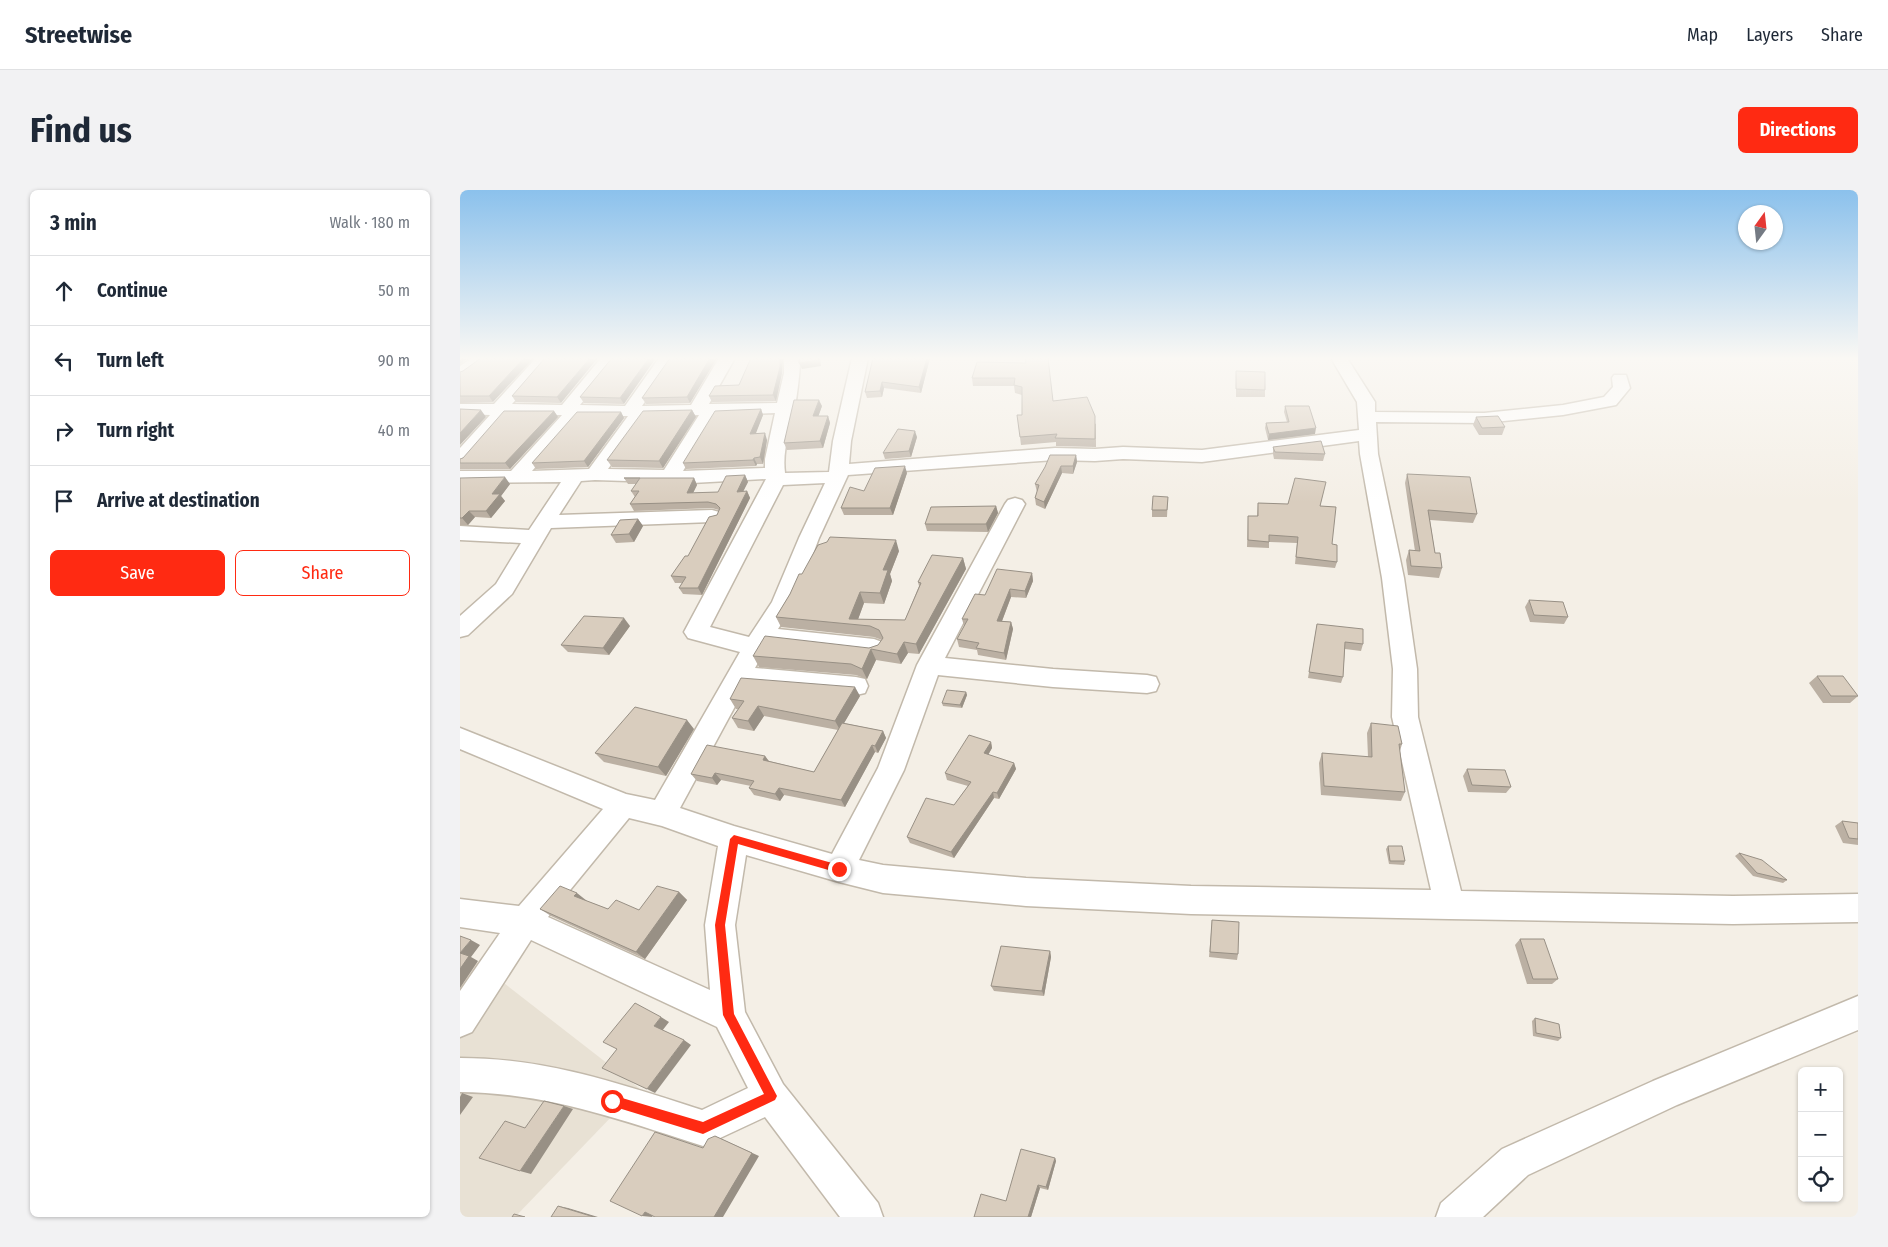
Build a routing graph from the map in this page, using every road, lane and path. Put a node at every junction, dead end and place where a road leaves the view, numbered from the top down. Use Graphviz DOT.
graph roads {
  1 [pos="505,406"];
  2 [pos="575,406"];
  3 [pos="639,406"];
  4 [pos="706,406"];
  5 [pos="850,406"];
  6 [pos="1366,406"];
  7 [pos="1584,406"];
  8 [pos="786,408"];
  9 [pos="502,409"];
  10 [pos="704,410"];
  11 [pos="462,411"];
  12 [pos="571,411"];
  13 [pos="636,411"];
  14 [pos="1368,426"];
  15 [pos="460,459"];
  16 [pos="839,473"];
  17 [pos="585,475"];
  18 [pos="671,475"];
  19 [pos="517,476"];
  20 [pos="775,476"];
  21 [pos="460,477"];
  22 [pos="1014,504"];
  23 [pos="712,516"];
  24 [pos="539,530"];
  25 [pos="460,533"];
  26 [pos="460,629"];
  27 [pos="759,642"];
  28 [pos="874,648"];
  29 [pos="929,665"];
  30 [pos="740,676"];
  31 [pos="1147,684"];
  32 [pos="856,686"];
  33 [pos="460,738"];
  34 [pos="623,805"];
  35 [pos="662,814"];
  36 [pos="734,839"];
  37 [pos="839,869"];
  38 [pos="1449,905"];
  39 [pos="1858,908"];
  40 [pos="460,913"];
  41 [pos="524,922"];
  42 [pos="1858,1013"];
  43 [pos="728,1015"];
  44 [pos="460,1020"];
  45 [pos="460,1075"];
  46 [pos="771,1096"];
  47 [pos="864,1217"];
  48 [pos="1456,1217"];
  1 -- 9 [label="street"];
  2 -- 12 [label="street"];
  3 -- 13 [label="street"];
  4 -- 10 [label="street"];
  5 -- 16 [label="street"];
  6 -- 14 [label="street"];
  7 -- 14 [label="street"];
  8 -- 10 [label="street"];
  8 -- 20 [label="street"];
  9 -- 11 [label="street"];
  9 -- 12 [label="street"];
  9 -- 15 [label="street"];
  10 -- 13 [label="street"];
  10 -- 18 [label="street"];
  12 -- 13 [label="street"];
  12 -- 19 [label="street"];
  13 -- 17 [label="street"];
  14 -- 16 [label="street"];
  14 -- 38 [label="street"];
  16 -- 20 [label="street"];
  16 -- 27 [label="street"];
  17 -- 18 [label="street"];
  17 -- 19 [label="street"];
  17 -- 24 [label="street"];
  18 -- 20 [label="street"];
  19 -- 21 [label="street"];
  20 -- 27 [label="street"];
  22 -- 29 [label="street"];
  23 -- 24 [label="street"];
  24 -- 25 [label="street"];
  24 -- 26 [label="street"];
  27 -- 28 [label="street"];
  27 -- 30 [label="street"];
  29 -- 31 [label="street"];
  29 -- 37 [label="street"];
  30 -- 32 [label="street"];
  30 -- 35 [label="street"];
  33 -- 34 [label="street"];
  34 -- 35 [label="street"];
  34 -- 41 [label="street"];
  35 -- 36 [label="street"];
  36 -- 37 [label="street"];
  36 -- 43 [label="street"];
  37 -- 38 [label="street"];
  38 -- 39 [label="street"];
  40 -- 41 [label="street"];
  41 -- 43 [label="street"];
  41 -- 44 [label="street"];
  42 -- 48 [label="street"];
  43 -- 46 [label="street"];
  45 -- 46 [label="street"];
  46 -- 47 [label="street"];
}
